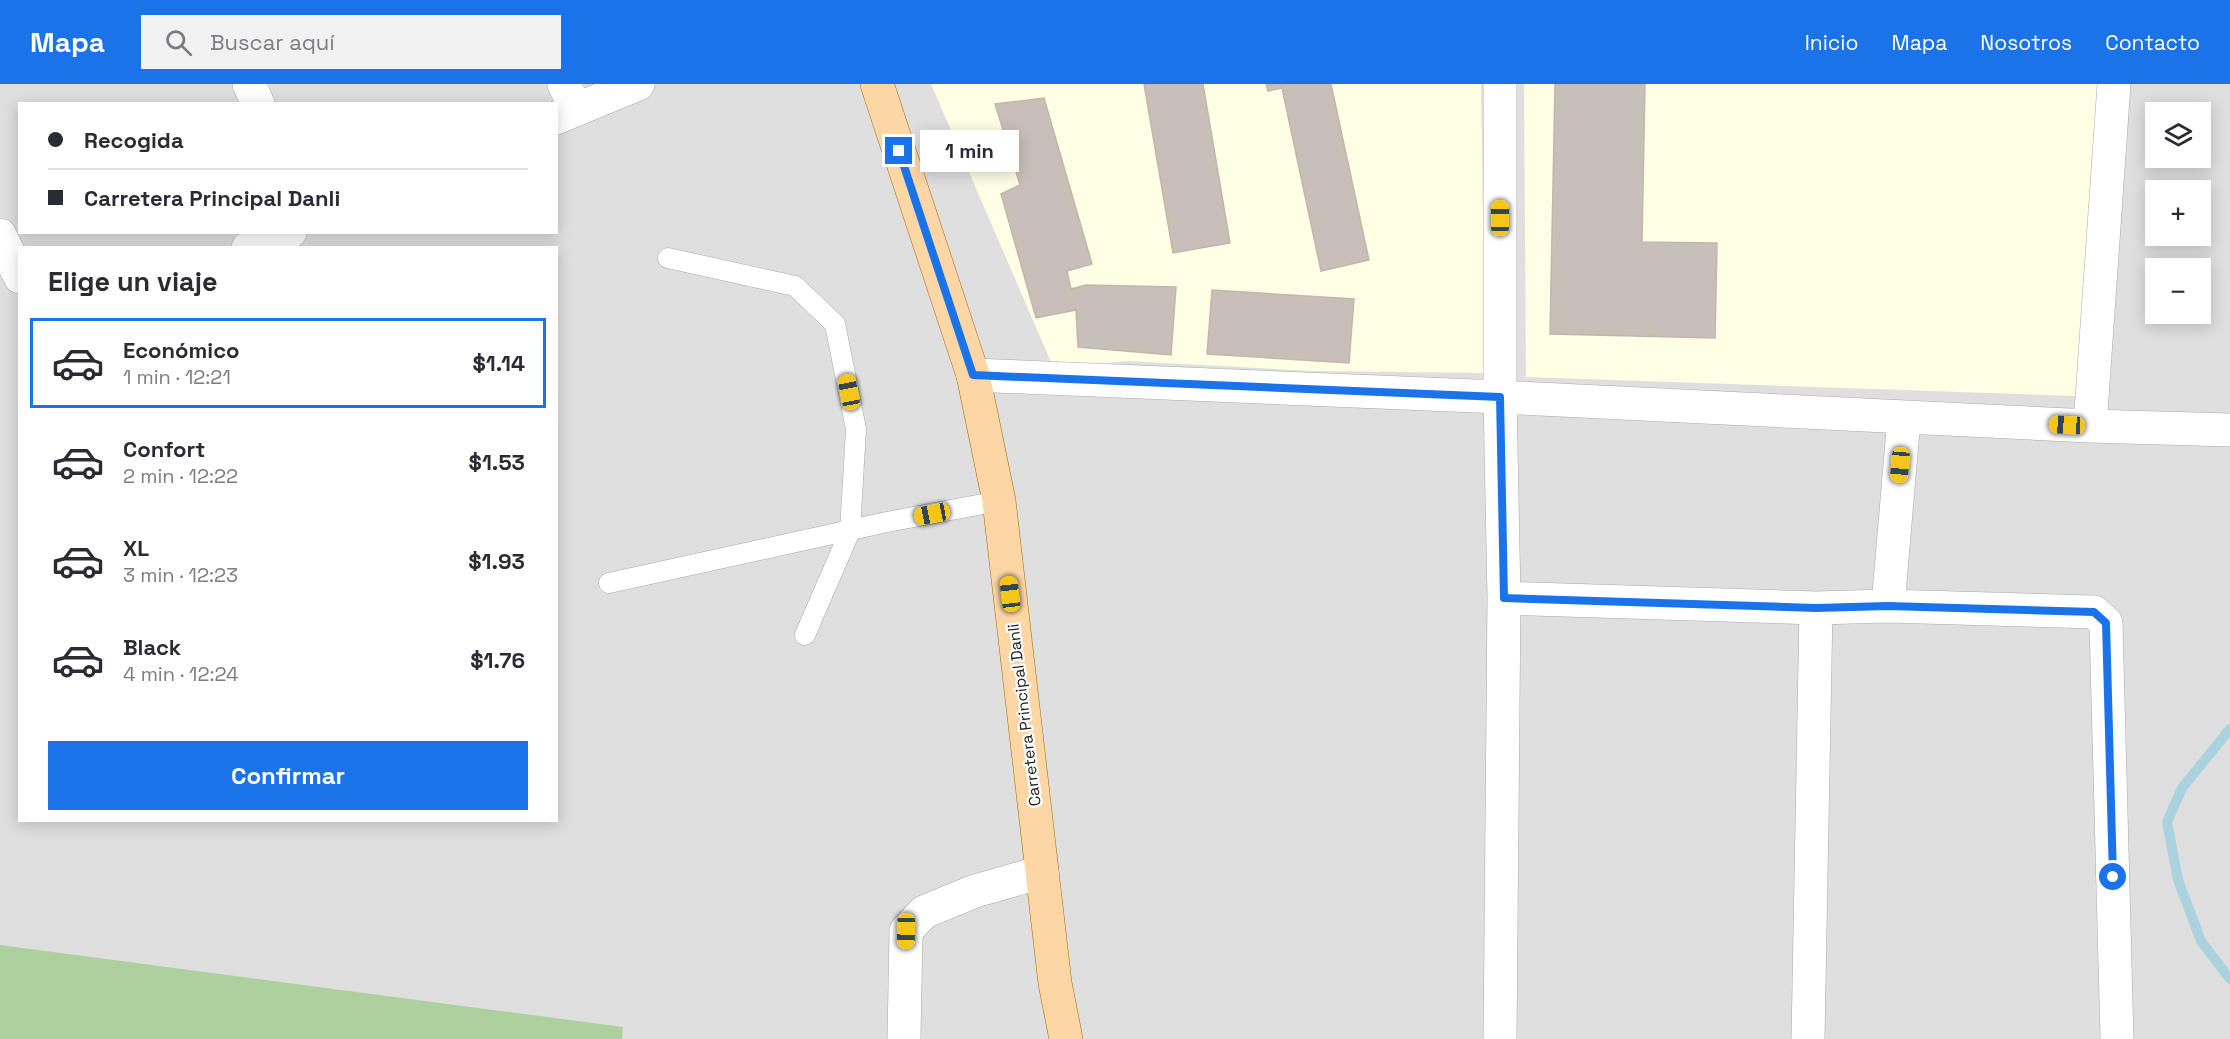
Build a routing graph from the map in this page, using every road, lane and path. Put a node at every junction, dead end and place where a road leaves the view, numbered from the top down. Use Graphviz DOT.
graph roads {
  1 [pos="249,84"];
  2 [pos="638,84"];
  3 [pos="877,84"];
  4 [pos="1500,84"];
  5 [pos="2114,84"];
  6 [pos="257,102"];
  7 [pos="566,104"];
  8 [pos="285,234"];
  9 [pos="0,235"];
  10 [pos="253,246"];
  11 [pos="668,258"];
  12 [pos="18,273"];
  13 [pos="973,375"];
  14 [pos="1500,397"];
  15 [pos="1904,418"];
  16 [pos="2090,426"];
  17 [pos="2230,430"];
  18 [pos="999,501"];
  19 [pos="850,531"];
  20 [pos="609,583"];
  21 [pos="1504,598"];
  22 [pos="1888,606"];
  23 [pos="1816,608"];
  24 [pos="805,635"];
  25 [pos="1042,872"];
  26 [pos="904,1039"];
  27 [pos="1066,1039"];
  28 [pos="1500,1039"];
  29 [pos="1808,1039"];
  30 [pos="2116,1039"];
  1 -- 6 [label="street"];
  2 -- 7 [label="street"];
  3 -- 13 [label="main road, Carretera Principal Danli"];
  4 -- 14 [label="street"];
  5 -- 16 [label="street"];
  8 -- 10 [label="street"];
  9 -- 12 [label="street"];
  11 -- 19 [label="lane"];
  13 -- 14 [label="street"];
  13 -- 18 [label="main road, Carretera Principal Danli"];
  14 -- 15 [label="street"];
  14 -- 21 [label="street"];
  15 -- 16 [label="street"];
  15 -- 22 [label="street"];
  16 -- 17 [label="street"];
  18 -- 19 [label="lane"];
  18 -- 25 [label="main road, Carretera Principal Danli"];
  19 -- 20 [label="lane"];
  19 -- 24 [label="lane"];
  21 -- 23 [label="street"];
  21 -- 28 [label="street"];
  22 -- 23 [label="street"];
  22 -- 30 [label="street"];
  23 -- 29 [label="street"];
  25 -- 26 [label="street"];
  25 -- 27 [label="main road, Carretera Principal Danli"];
}
